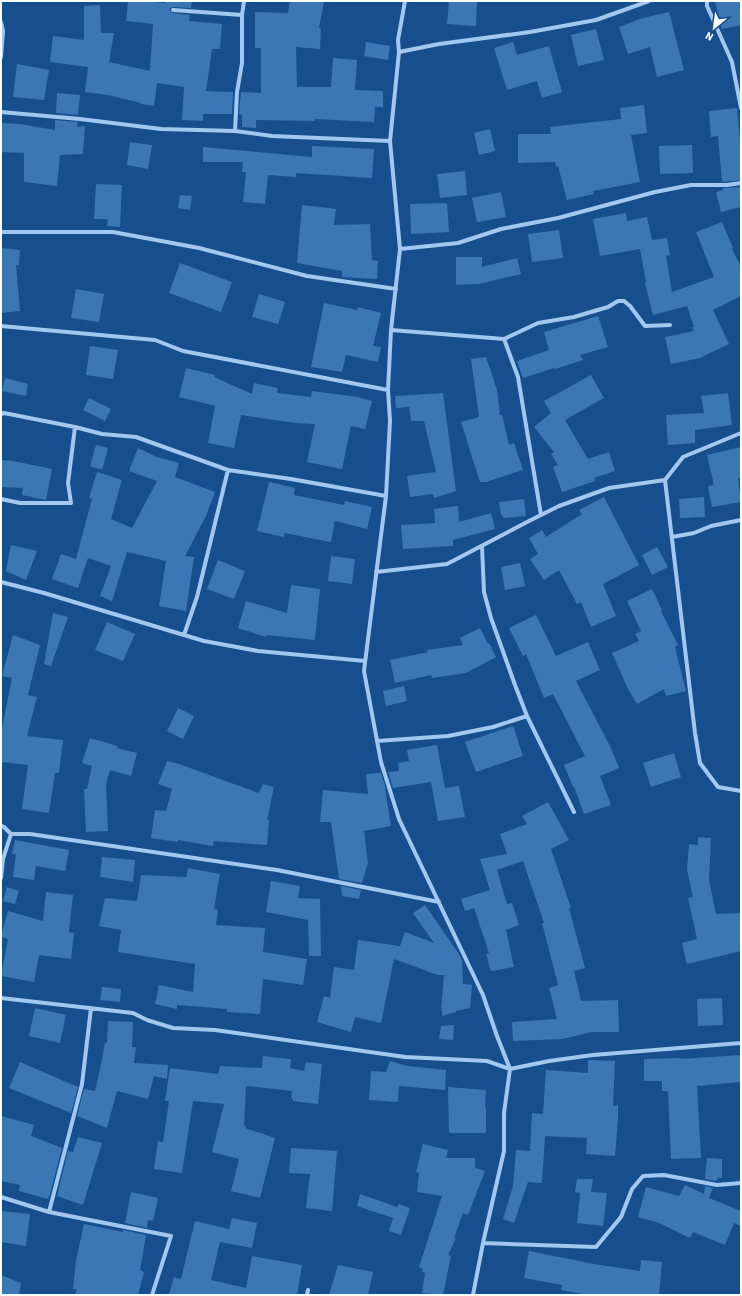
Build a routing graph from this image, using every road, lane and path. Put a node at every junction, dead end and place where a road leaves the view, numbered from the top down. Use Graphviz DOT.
graph roads {
  1 [pos="244,1"];
  2 [pos="405,1"];
  3 [pos="649,1"];
  4 [pos="707,1"];
  5 [pos="173,10"];
  6 [pos="242,15"];
  7 [pos="1,22"];
  8 [pos="399,52"];
  9 [pos="1,57"];
  10 [pos="741,108"];
  11 [pos="1,112"];
  12 [pos="235,131"];
  13 [pos="390,141"];
  14 [pos="741,183"];
  15 [pos="1,232"];
  16 [pos="400,249"];
  17 [pos="396,289"];
  18 [pos="670,325"];
  19 [pos="1,326"];
  20 [pos="391,330"];
  21 [pos="504,339"];
  22 [pos="388,390"];
  23 [pos="1,414"];
  24 [pos="75,426"];
  25 [pos="741,434"];
  26 [pos="228,470"];
  27 [pos="665,480"];
  28 [pos="386,496"];
  29 [pos="1,499"];
  30 [pos="541,515"];
  31 [pos="741,520"];
  32 [pos="672,537"];
  33 [pos="482,546"];
  34 [pos="376,572"];
  35 [pos="1,582"];
  36 [pos="184,635"];
  37 [pos="365,661"];
  38 [pos="527,716"];
  39 [pos="377,741"];
  40 [pos="741,791"];
  41 [pos="574,812"];
  42 [pos="1,826"];
  43 [pos="11,834"];
  44 [pos="1,878"];
  45 [pos="439,902"];
  46 [pos="1,998"];
  47 [pos="92,1008"];
  48 [pos="741,1043"];
  49 [pos="510,1069"];
  50 [pos="741,1183"];
  51 [pos="1,1197"];
  52 [pos="49,1212"];
  53 [pos="483,1243"];
  54 [pos="308,1290"];
  55 [pos="152,1295"];
  56 [pos="307,1295"];
  57 [pos="473,1295"];
  1 -- 6 [label="street"];
  2 -- 8 [label="street"];
  3 -- 8 [label="street"];
  4 -- 10 [label="street"];
  5 -- 6 [label="street"];
  6 -- 12 [label="street"];
  7 -- 9 [label="street"];
  8 -- 13 [label="street"];
  11 -- 12 [label="street"];
  12 -- 13 [label="street"];
  13 -- 16 [label="street"];
  14 -- 16 [label="street"];
  15 -- 17 [label="street"];
  16 -- 17 [label="street"];
  17 -- 20 [label="street"];
  18 -- 21 [label="street"];
  19 -- 22 [label="street"];
  20 -- 21 [label="street"];
  20 -- 22 [label="street"];
  21 -- 30 [label="street"];
  22 -- 28 [label="street"];
  23 -- 24 [label="street"];
  24 -- 26 [label="street"];
  24 -- 29 [label="street"];
  25 -- 27 [label="street"];
  26 -- 28 [label="street"];
  26 -- 36 [label="street"];
  27 -- 30 [label="street"];
  27 -- 32 [label="street"];
  28 -- 34 [label="street"];
  30 -- 33 [label="street"];
  31 -- 32 [label="street"];
  32 -- 40 [label="street"];
  33 -- 34 [label="street"];
  33 -- 38 [label="street"];
  34 -- 37 [label="street"];
  35 -- 36 [label="street"];
  36 -- 37 [label="street"];
  37 -- 39 [label="street"];
  38 -- 39 [label="street"];
  38 -- 41 [label="street"];
  39 -- 45 [label="street"];
  42 -- 43 [label="street"];
  43 -- 44 [label="street"];
  43 -- 45 [label="street"];
  45 -- 49 [label="street"];
  46 -- 47 [label="street"];
  47 -- 49 [label="street"];
  47 -- 52 [label="street"];
  48 -- 49 [label="street"];
  49 -- 53 [label="street"];
  50 -- 53 [label="street"];
  51 -- 52 [label="street"];
  52 -- 55 [label="street"];
  53 -- 57 [label="street"];
  54 -- 56 [label="street"];
}
